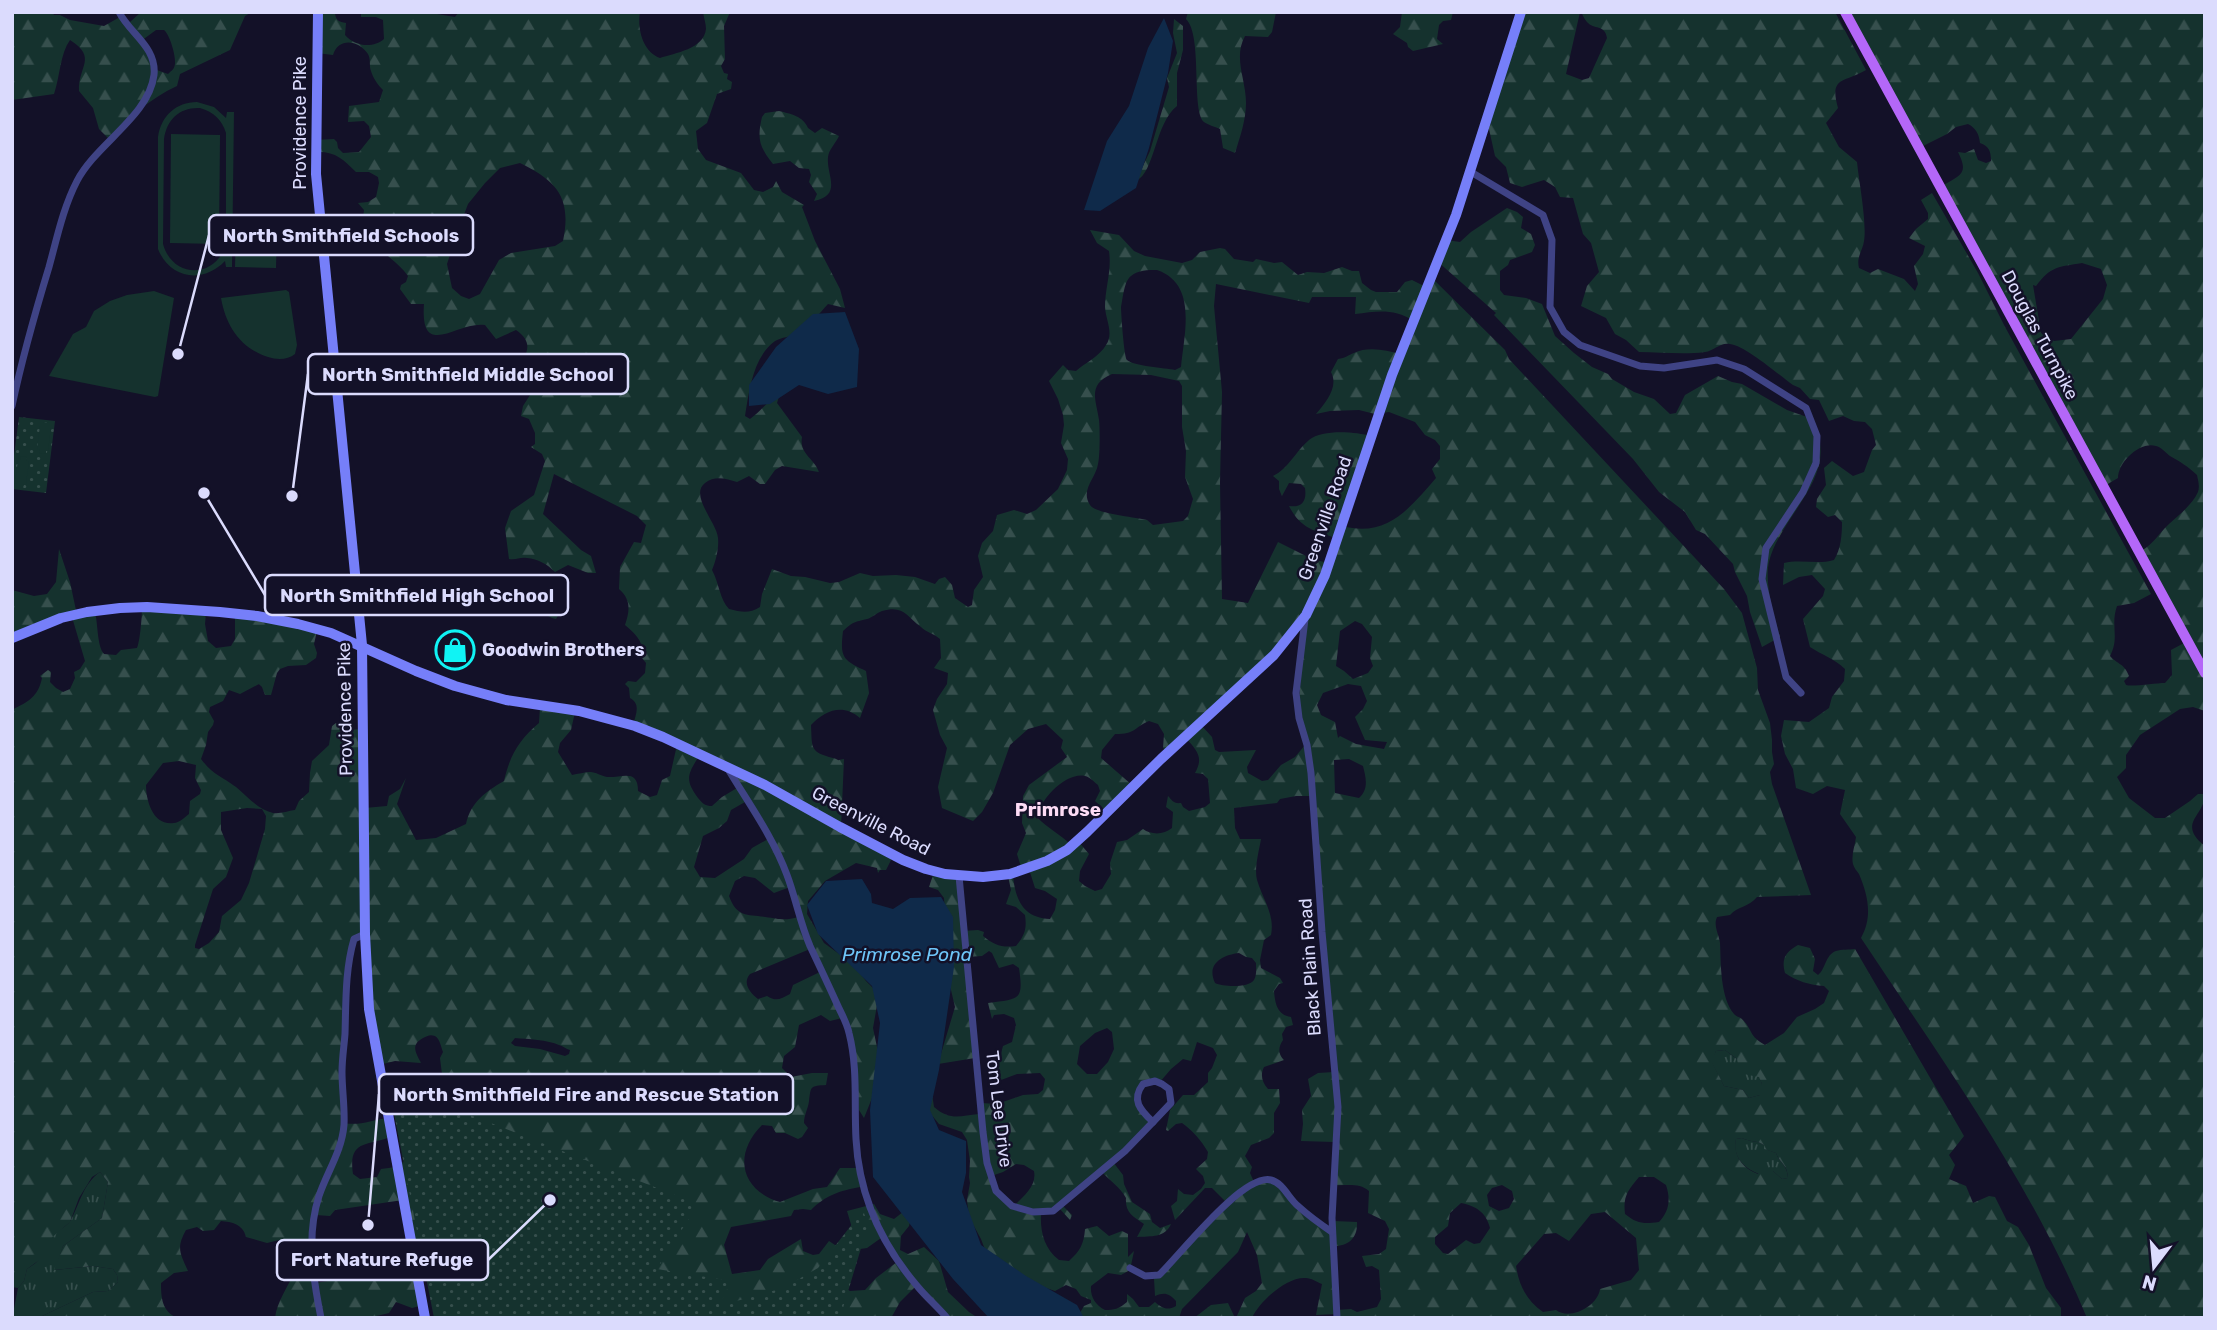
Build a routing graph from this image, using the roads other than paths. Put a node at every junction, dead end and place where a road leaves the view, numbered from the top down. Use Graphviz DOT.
graph roads {
  1 [pos="119,12"];
  2 [pos="318,12"];
  3 [pos="1521,12"];
  4 [pos="1844,12"];
  5 [pos="1471,172"];
  6 [pos="12,406"];
  7 [pos="1306,615"];
  8 [pos="12,638"];
  9 [pos="362,645"];
  10 [pos="2205,673"];
  11 [pos="1801,693"];
  12 [pos="726,766"];
  13 [pos="959,876"];
  14 [pos="365,934"];
  15 [pos="1153,1122"];
  16 [pos="1332,1232"];
  17 [pos="1130,1268"];
  18 [pos="321,1318"];
  19 [pos="425,1318"];
  20 [pos="947,1318"];
  21 [pos="1337,1318"];
  1 -- 6 [label="street"];
  2 -- 9 [label="main road, Providence Pike"];
  3 -- 5 [label="main road, Greenville Road"];
  4 -- 10 [label="main road, Douglas Turnpike"];
  5 -- 7 [label="main road, Greenville Road"];
  5 -- 11 [label="street"];
  7 -- 13 [label="main road, Greenville Road"];
  7 -- 16 [label="street, Black Plain Road"];
  8 -- 9 [label="main road, Greenville Road"];
  9 -- 12 [label="main road, Greenville Road"];
  9 -- 14 [label="main road, Providence Pike"];
  12 -- 13 [label="main road, Greenville Road"];
  12 -- 20 [label="street"];
  13 -- 15 [label="street, Tom Lee Drive"];
  14 -- 18 [label="street"];
  14 -- 19 [label="main road, Providence Pike"];
  15 -- 15 [label="street, Tom Lee Drive"];
  16 -- 17 [label="street"];
  16 -- 21 [label="street, Black Plain Road"];
}
